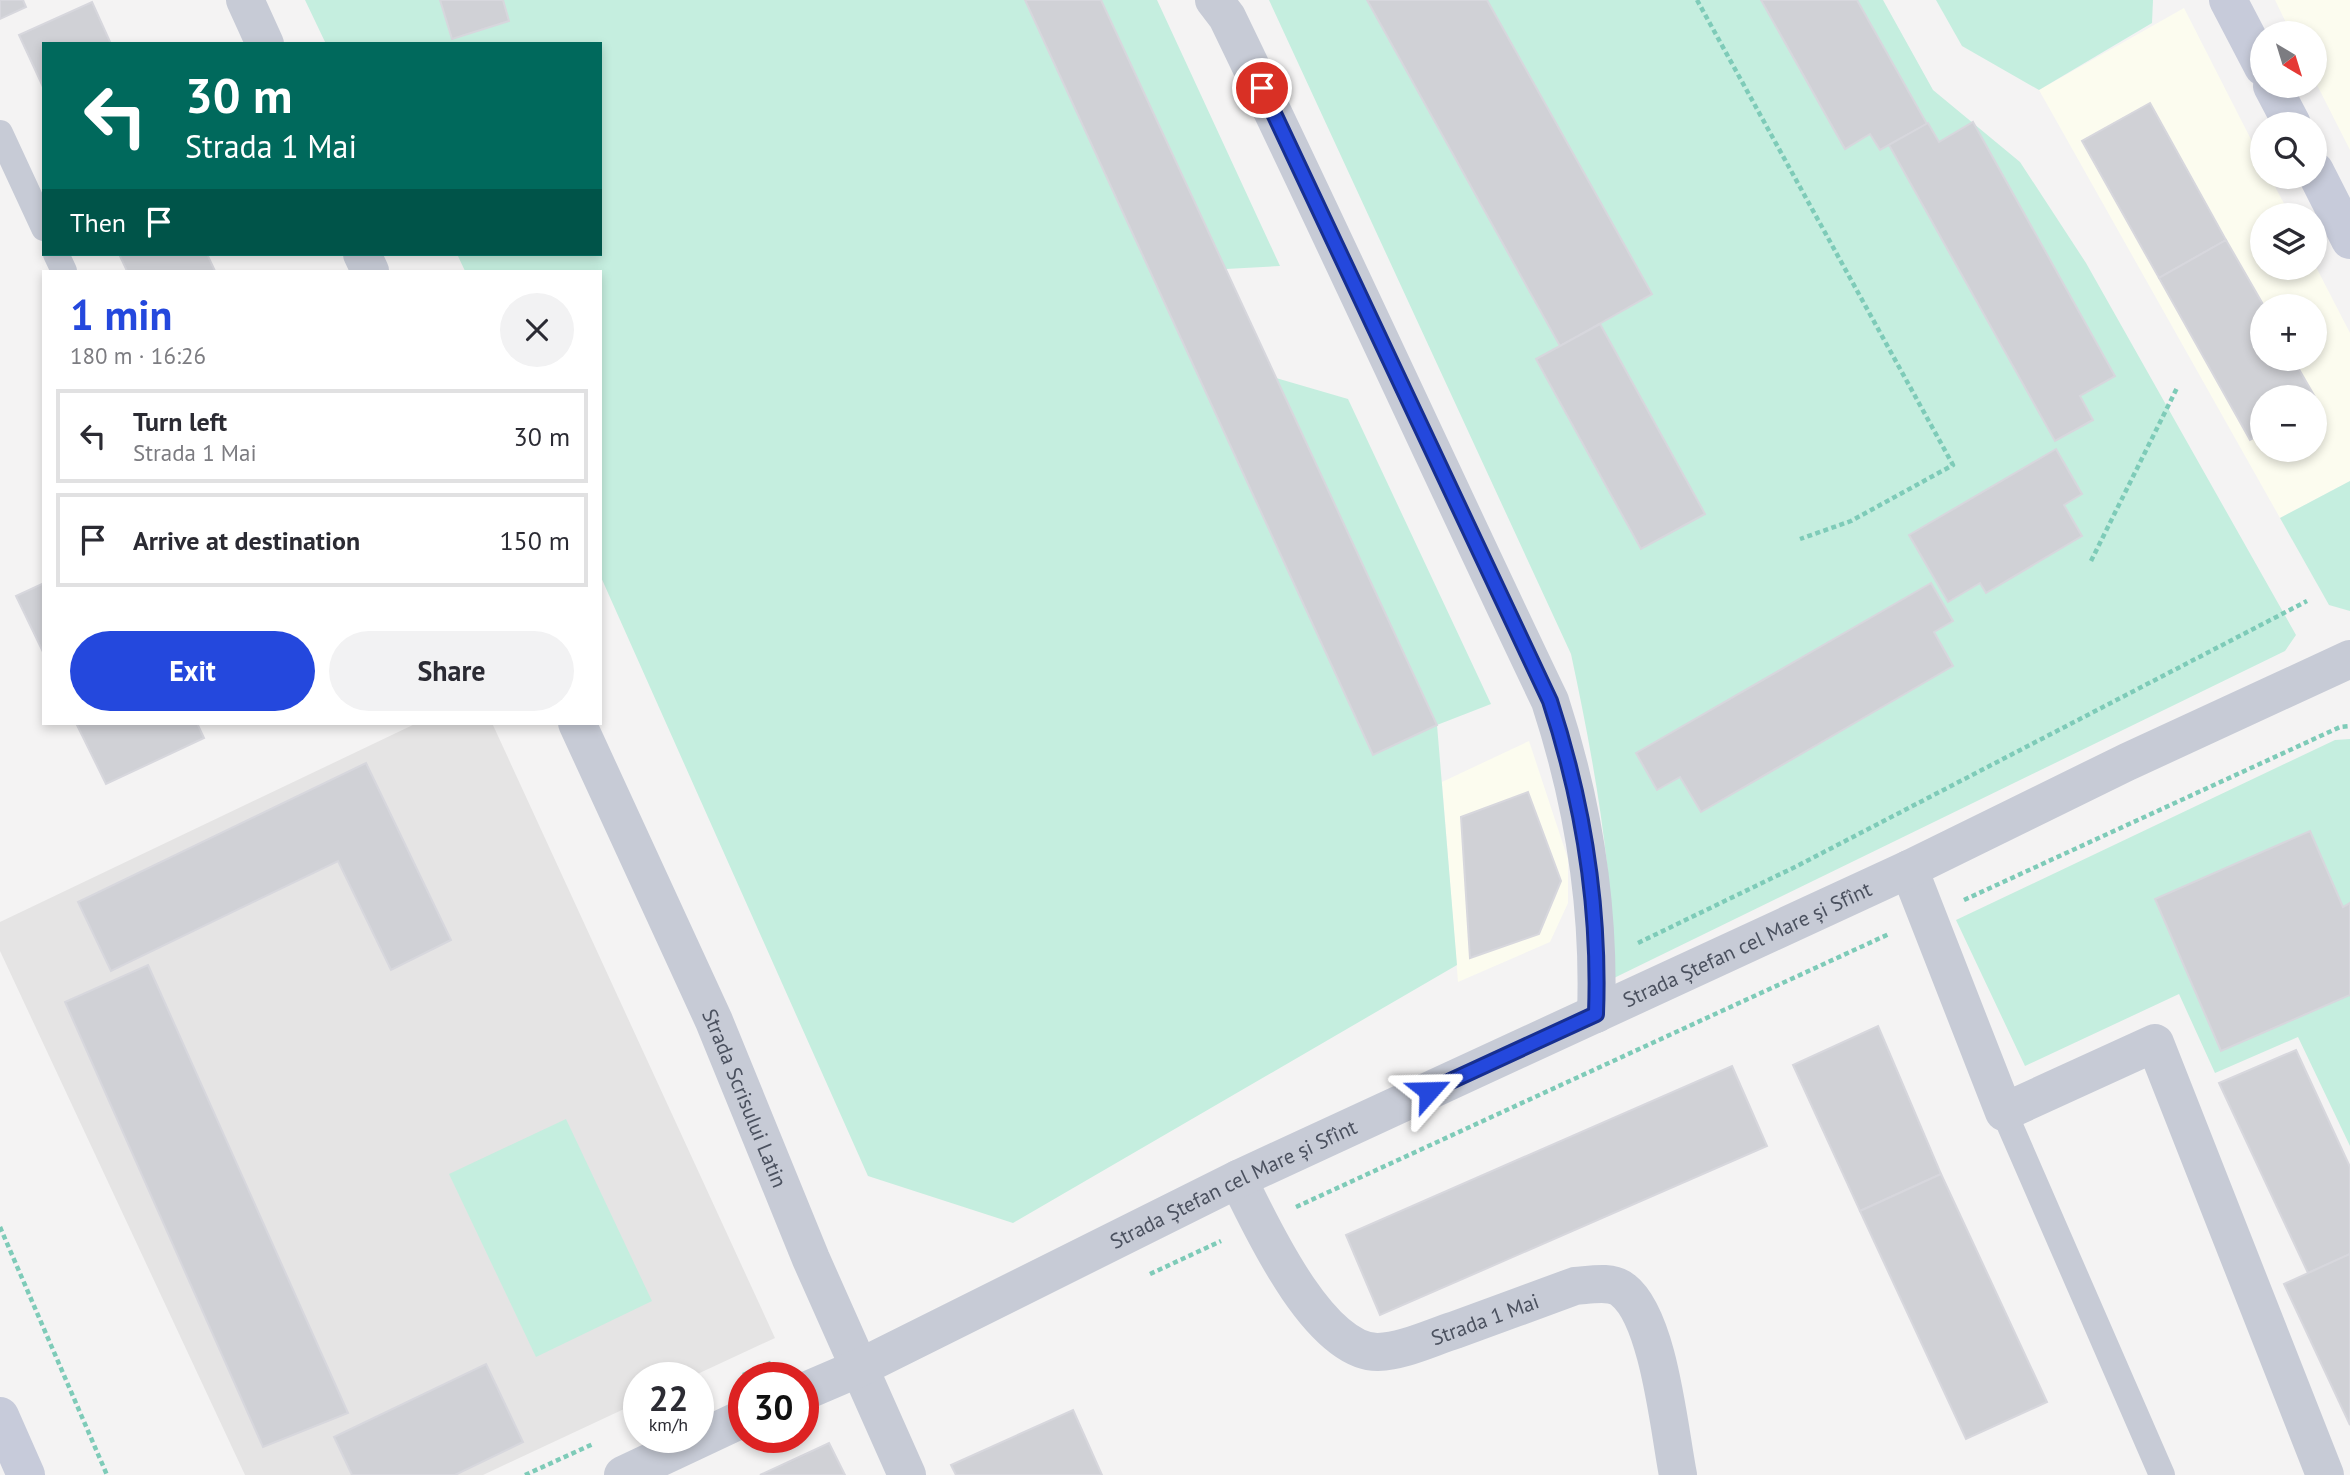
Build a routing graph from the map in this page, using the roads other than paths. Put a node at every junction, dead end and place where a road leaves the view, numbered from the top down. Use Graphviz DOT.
graph roads {
  1 [pos="245,0"];
  2 [pos="1214,0"];
  3 [pos="2228,0"];
  4 [pos="264,42"];
  5 [pos="2250,42"];
  6 [pos="0,133"];
  7 [pos="2324,189"];
  8 [pos="42,224"];
  9 [pos="2350,240"];
  10 [pos="2350,659"];
  11 [pos="578,725"];
  12 [pos="1909,869"];
  13 [pos="1596,1014"];
  14 [pos="2004,1112"];
  15 [pos="1238,1179"];
  16 [pos="859,1368"];
  17 [pos="819,1385"];
  18 [pos="0,1416"];
  19 [pos="728,1426"];
  20 [pos="26,1475"];
  21 [pos="623,1475"];
  22 [pos="907,1475"];
  23 [pos="1678,1475"];
  24 [pos="2162,1475"];
  25 [pos="2325,1475"];
  1 -- 4 [label="street"];
  2 -- 13 [label="street"];
  3 -- 5 [label="street"];
  6 -- 8 [label="lane"];
  7 -- 9 [label="street"];
  10 -- 12 [label="street, Strada Ștefan cel Mare și Sfînt"];
  11 -- 16 [label="street, Strada Scrisului Latin"];
  12 -- 13 [label="street, Strada Ștefan cel Mare și Sfînt"];
  12 -- 14 [label="street"];
  13 -- 15 [label="street, Strada Ștefan cel Mare și Sfînt"];
  14 -- 24 [label="lane"];
  14 -- 25 [label="street"];
  15 -- 16 [label="street, Strada Ștefan cel Mare și Sfînt"];
  15 -- 23 [label="street, Strada 1 Mai"];
  16 -- 17 [label="street, Strada Ștefan cel Mare și Sfînt"];
  16 -- 22 [label="street, Strada Scrisului Latin"];
  18 -- 20 [label="street"];
  19 -- 21 [label="street"];
}
